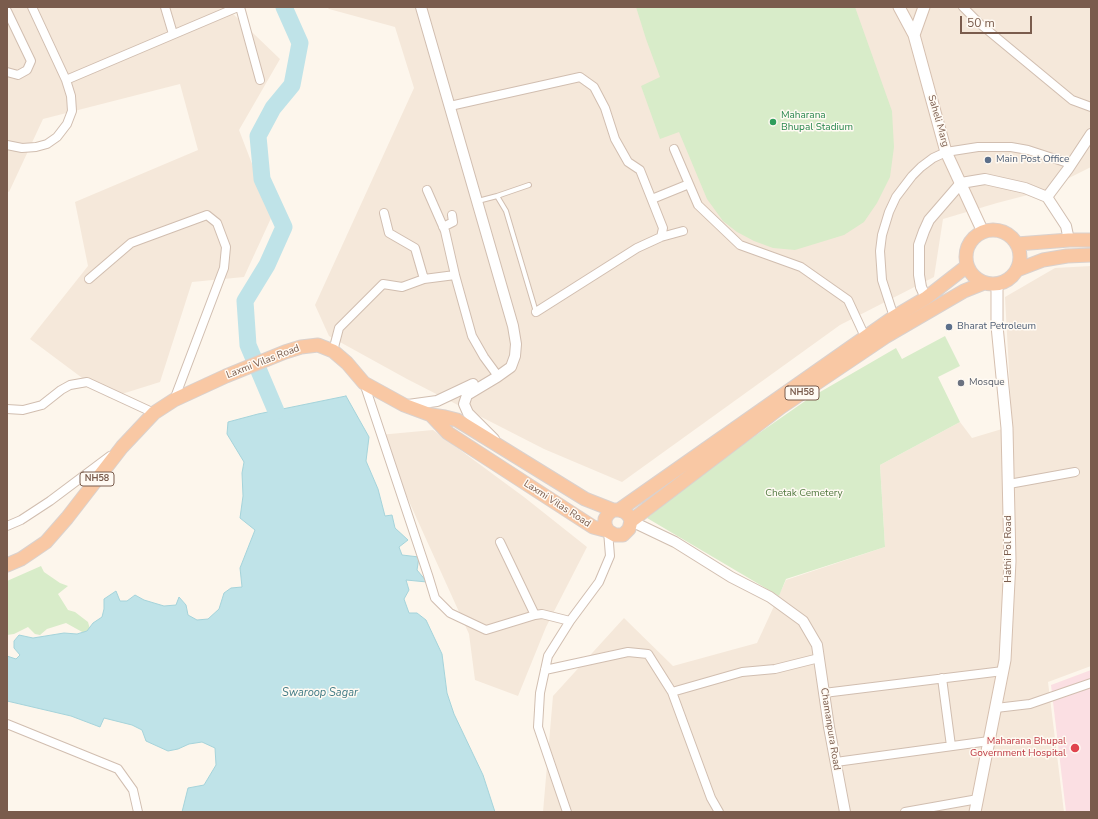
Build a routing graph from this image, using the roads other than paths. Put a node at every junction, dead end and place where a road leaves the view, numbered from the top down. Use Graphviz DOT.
graph roads {
  1 [pos="32,7"];
  2 [pos="165,7"];
  3 [pos="239,7"];
  4 [pos="422,7"];
  5 [pos="899,7"];
  6 [pos="924,7"];
  7 [pos="963,7"];
  8 [pos="7,11"];
  9 [pos="173,34"];
  10 [pos="914,35"];
  11 [pos="7,72"];
  12 [pos="66,80"];
  13 [pos="260,80"];
  14 [pos="450,106"];
  15 [pos="1091,107"];
  16 [pos="1091,134"];
  17 [pos="7,145"];
  18 [pos="674,149"];
  19 [pos="946,152"];
  20 [pos="1071,164"];
  21 [pos="961,183"];
  22 [pos="689,184"];
  23 [pos="528,185"];
  24 [pos="427,190"];
  25 [pos="497,196"];
  26 [pos="1047,197"];
  27 [pos="652,199"];
  28 [pos="478,201"];
  29 [pos="384,213"];
  30 [pos="452,215"];
  31 [pos="443,227"];
  32 [pos="683,231"];
  33 [pos="983,232"];
  34 [pos="661,237"];
  35 [pos="1069,240"];
  36 [pos="1091,240"];
  37 [pos="1017,244"];
  38 [pos="1091,255"];
  39 [pos="967,266"];
  40 [pos="1017,270"];
  41 [pos="455,274"];
  42 [pos="89,279"];
  43 [pos="424,279"];
  44 [pos="991,283"];
  45 [pos="926,298"];
  46 [pos="536,312"];
  47 [pos="894,317"];
  48 [pos="868,343"];
  49 [pos="333,351"];
  50 [pos="514,356"];
  51 [pos="496,372"];
  52 [pos="364,383"];
  53 [pos="174,400"];
  54 [pos="404,405"];
  55 [pos="7,409"];
  56 [pos="154,412"];
  57 [pos="431,415"];
  58 [pos="122,447"];
  59 [pos="507,452"];
  60 [pos="1075,472"];
  61 [pos="1009,484"];
  62 [pos="616,510"];
  63 [pos="631,521"];
  64 [pos="7,526"];
  65 [pos="608,531"];
  66 [pos="500,542"];
  67 [pos="7,565"];
  68 [pos="535,616"];
  69 [pos="570,621"];
  70 [pos="819,658"];
  71 [pos="545,670"];
  72 [pos="1003,671"];
  73 [pos="942,678"];
  74 [pos="1091,683"];
  75 [pos="672,692"];
  76 [pos="824,693"];
  77 [pos="996,708"];
  78 [pos="7,724"];
  79 [pos="989,741"];
  80 [pos="951,746"];
  81 [pos="836,762"];
  82 [pos="978,799"];
  83 [pos="138,812"];
  84 [pos="567,812"];
  85 [pos="719,812"];
  86 [pos="845,812"];
  87 [pos="905,812"];
  88 [pos="975,812"];
  1 -- 12 [label="street"];
  2 -- 9 [label="street"];
  3 -- 9 [label="street"];
  3 -- 13 [label="street"];
  4 -- 14 [label="street"];
  5 -- 10 [label="main road, Saheli Marg"];
  6 -- 10 [label="main road"];
  7 -- 15 [label="street"];
  8 -- 11 [label="street"];
  9 -- 12 [label="street"];
  10 -- 19 [label="main road, Saheli Marg"];
  12 -- 17 [label="street"];
  14 -- 27 [label="street"];
  14 -- 28 [label="street"];
  16 -- 20 [label="street"];
  18 -- 22 [label="street"];
  19 -- 20 [label="street"];
  19 -- 21 [label="main road, Saheli Marg"];
  19 -- 47 [label="street"];
  20 -- 26 [label="street"];
  21 -- 26 [label="street"];
  21 -- 33 [label="main road, Saheli Marg"];
  21 -- 45 [label="street"];
  22 -- 27 [label="street"];
  22 -- 48 [label="street"];
  23 -- 25 [label="lane"];
  24 -- 31 [label="street"];
  25 -- 28 [label="lane"];
  25 -- 46 [label="lane"];
  26 -- 35 [label="street"];
  27 -- 34 [label="street"];
  28 -- 50 [label="street"];
  29 -- 43 [label="street"];
  30 -- 31 [label="street"];
  31 -- 41 [label="street"];
  32 -- 34 [label="street"];
  33 -- 37 [label="highway"];
  33 -- 39 [label="highway"];
  34 -- 46 [label="street"];
  35 -- 36 [label="highway"];
  35 -- 37 [label="highway"];
  37 -- 40 [label="highway"];
  38 -- 40 [label="highway, NH58"];
  39 -- 44 [label="highway"];
  39 -- 45 [label="highway, NH58"];
  40 -- 44 [label="highway, NH58"];
  41 -- 43 [label="street"];
  41 -- 51 [label="street"];
  42 -- 53 [label="street"];
  43 -- 49 [label="street"];
  44 -- 48 [label="highway, NH58"];
  44 -- 61 [label="main road, Hathi Pol Road"];
  45 -- 47 [label="highway, NH58"];
  47 -- 48 [label="highway, NH58"];
  48 -- 62 [label="highway, NH58"];
  48 -- 63 [label="highway, NH58"];
  49 -- 52 [label="highway, Laxmi Vilas Road / NH58"];
  49 -- 53 [label="highway, Laxmi Vilas Road / NH58"];
  50 -- 51 [label="street"];
  50 -- 59 [label="street"];
  51 -- 54 [label="street"];
  52 -- 54 [label="highway, Laxmi Vilas Road / NH58"];
  52 -- 68 [label="street"];
  53 -- 56 [label="highway, Laxmi Vilas Road / NH58"];
  54 -- 57 [label="highway, Laxmi Vilas Road / NH58"];
  55 -- 56 [label="street"];
  56 -- 58 [label="highway, Laxmi Vilas Road / NH58"];
  57 -- 59 [label="highway, NH58"];
  57 -- 65 [label="highway, Laxmi Vilas Road / NH58"];
  58 -- 64 [label="street"];
  58 -- 67 [label="highway, Laxmi Vilas Road / NH58"];
  59 -- 62 [label="highway, NH58"];
  60 -- 61 [label="street"];
  61 -- 72 [label="main road, Hathi Pol Road"];
  62 -- 63 [label="highway, NH58"];
  62 -- 65 [label="highway, Laxmi Vilas Road / NH58"];
  63 -- 65 [label="highway, Laxmi Vilas Road / NH58"];
  63 -- 70 [label="street, Chamanpura Road"];
  65 -- 69 [label="street"];
  66 -- 68 [label="street"];
  68 -- 69 [label="street"];
  69 -- 71 [label="street"];
  70 -- 75 [label="street"];
  70 -- 76 [label="street, Chamanpura Road"];
  71 -- 75 [label="street"];
  71 -- 84 [label="street"];
  72 -- 73 [label="street"];
  72 -- 77 [label="main road, Hathi Pol Road"];
  73 -- 76 [label="street"];
  73 -- 80 [label="street"];
  74 -- 77 [label="street"];
  75 -- 85 [label="street"];
  76 -- 81 [label="street, Chamanpura Road"];
  77 -- 79 [label="main road, Hathi Pol Road"];
  78 -- 83 [label="street"];
  79 -- 80 [label="street"];
  79 -- 82 [label="main road, Hathi Pol Road"];
  80 -- 81 [label="street"];
  81 -- 86 [label="street, Chamanpura Road"];
  82 -- 87 [label="street"];
  82 -- 88 [label="main road, Hathi Pol Road"];
}
